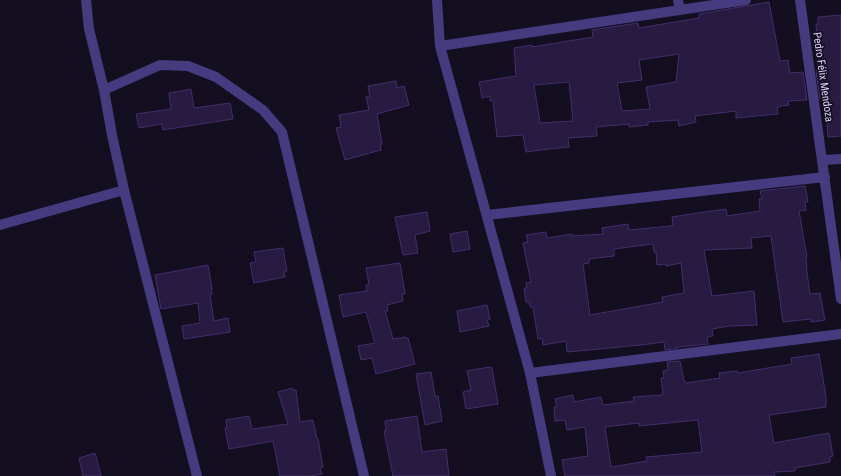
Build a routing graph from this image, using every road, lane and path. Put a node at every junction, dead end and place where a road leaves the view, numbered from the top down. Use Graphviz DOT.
graph roads {
  1 [pos="86,0"];
  2 [pos="437,0"];
  3 [pos="746,0"];
  4 [pos="800,0"];
  5 [pos="679,5"];
  6 [pos="440,46"];
  7 [pos="104,90"];
  8 [pos="841,159"];
  9 [pos="822,160"];
  10 [pos="824,177"];
  11 [pos="124,190"];
  12 [pos="487,215"];
  13 [pos="0,224"];
  14 [pos="841,299"];
  15 [pos="841,334"];
  16 [pos="530,373"];
  17 [pos="197,476"];
  18 [pos="364,476"];
  19 [pos="551,476"];
  1 -- 7 [label="street"];
  2 -- 6 [label="street"];
  3 -- 5 [label="street"];
  4 -- 9 [label="street, Pedro Félix Mendoza"];
  5 -- 6 [label="street"];
  6 -- 12 [label="street"];
  7 -- 11 [label="street"];
  7 -- 18 [label="street"];
  8 -- 9 [label="street"];
  9 -- 10 [label="street, Pedro Félix Mendoza"];
  10 -- 12 [label="street"];
  10 -- 14 [label="street, Pedro Félix Mendoza"];
  11 -- 13 [label="street"];
  11 -- 17 [label="street"];
  12 -- 16 [label="street"];
  15 -- 16 [label="street"];
  16 -- 19 [label="street"];
}
